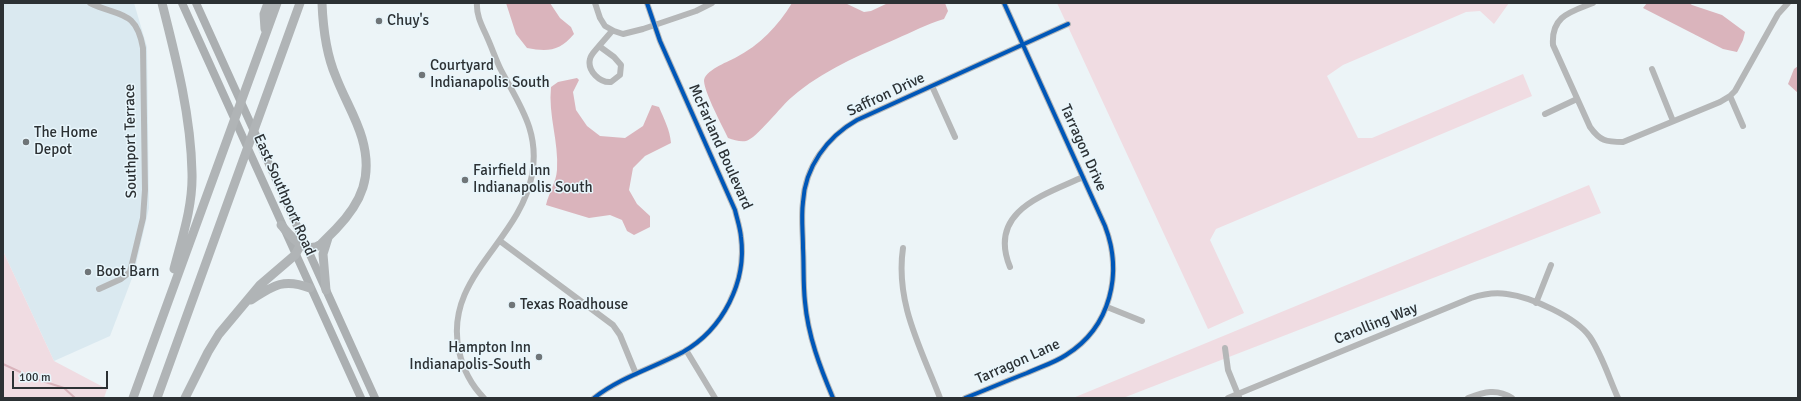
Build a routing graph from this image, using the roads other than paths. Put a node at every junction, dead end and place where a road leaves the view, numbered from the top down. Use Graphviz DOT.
graph roads {
  1 [pos="90,3"];
  2 [pos="162,3"];
  3 [pos="182,3"];
  4 [pos="196,3"];
  5 [pos="268,3"];
  6 [pos="277,3"];
  7 [pos="300,3"];
  8 [pos="322,3"];
  9 [pos="476,3"];
  10 [pos="595,3"];
  11 [pos="647,3"];
  12 [pos="712,3"];
  13 [pos="1004,3"];
  14 [pos="1593,3"];
  15 [pos="1785,4"];
  16 [pos="1068,24"];
  17 [pos="654,25"];
  18 [pos="612,31"];
  19 [pos="266,34"];
  20 [pos="1023,45"];
  21 [pos="599,46"];
  22 [pos="1652,69"];
  23 [pos="932,86"];
  24 [pos="1730,96"];
  25 [pos="1577,99"];
  26 [pos="1545,114"];
  27 [pos="1673,121"];
  28 [pos="1743,126"];
  29 [pos="955,137"];
  30 [pos="1083,177"];
  31 [pos="282,225"];
  32 [pos="301,234"];
  33 [pos="329,236"];
  34 [pos="500,240"];
  35 [pos="304,245"];
  36 [pos="903,248"];
  37 [pos="295,255"];
  38 [pos="1551,265"];
  39 [pos="1010,267"];
  40 [pos="310,288"];
  41 [pos="99,289"];
  42 [pos="326,290"];
  43 [pos="1536,303"];
  44 [pos="242,306"];
  45 [pos="1107,307"];
  46 [pos="163,315"];
  47 [pos="1142,321"];
  48 [pos="1225,348"];
  49 [pos="686,350"];
  50 [pos="636,374"];
  51 [pos="1239,396"];
  52 [pos="1511,397"];
  53 [pos="133,398"];
  54 [pos="157,398"];
  55 [pos="185,398"];
  56 [pos="361,398"];
  57 [pos="375,398"];
  58 [pos="484,398"];
  59 [pos="594,398"];
  60 [pos="715,398"];
  61 [pos="833,398"];
  62 [pos="940,398"];
  63 [pos="965,398"];
  64 [pos="1228,398"];
  65 [pos="1468,398"];
  66 [pos="1618,398"];
  1 -- 41 [label="street, Southport Terrace"];
  2 -- 46 [label="highway"];
  3 -- 31 [label="main road, East Southport Road"];
  4 -- 32 [label="main road, East Southport Road"];
  5 -- 19 [label="highway"];
  6 -- 19 [label="highway"];
  7 -- 54 [label="highway"];
  8 -- 33 [label="highway"];
  9 -- 34 [label="street"];
  10 -- 18 [label="street"];
  11 -- 17 [label="street, McFarland Boulevard"];
  12 -- 17 [label="street"];
  13 -- 20 [label="street, Tarragon Drive"];
  14 -- 25 [label="street"];
  15 -- 24 [label="street"];
  16 -- 20 [label="street, Saffron Drive"];
  17 -- 18 [label="street"];
  17 -- 49 [label="street, McFarland Boulevard"];
  18 -- 21 [label="street"];
  19 -- 46 [label="highway"];
  20 -- 23 [label="street, Saffron Drive"];
  20 -- 30 [label="street, Tarragon Drive"];
  21 -- 21 [label="street"];
  22 -- 27 [label="street"];
  23 -- 29 [label="street"];
  23 -- 61 [label="street, Saffron Drive"];
  24 -- 27 [label="street"];
  24 -- 28 [label="street"];
  25 -- 26 [label="street"];
  25 -- 27 [label="street"];
  30 -- 39 [label="street"];
  30 -- 45 [label="street, Tarragon Drive"];
  31 -- 35 [label="highway"];
  31 -- 37 [label="main road, East Southport Road"];
  32 -- 35 [label="highway"];
  33 -- 35 [label="highway"];
  33 -- 42 [label="highway"];
  34 -- 50 [label="street"];
  34 -- 58 [label="street"];
  35 -- 37 [label="highway"];
  35 -- 42 [label="main road, East Southport Road"];
  36 -- 62 [label="street"];
  37 -- 40 [label="main road, East Southport Road"];
  37 -- 44 [label="highway"];
  38 -- 43 [label="street"];
  40 -- 44 [label="highway"];
  40 -- 56 [label="main road, East Southport Road"];
  42 -- 57 [label="main road, East Southport Road"];
  43 -- 51 [label="street, Carolling Way"];
  43 -- 66 [label="street, Carolling Way"];
  44 -- 55 [label="highway"];
  45 -- 47 [label="street"];
  45 -- 63 [label="street, Tarragon Lane"];
  46 -- 53 [label="highway"];
  48 -- 51 [label="street"];
  49 -- 50 [label="street, McFarland Boulevard"];
  49 -- 60 [label="street"];
  50 -- 59 [label="street, McFarland Boulevard"];
  51 -- 64 [label="street, Carolling Way"];
  52 -- 65 [label="street"];
}
